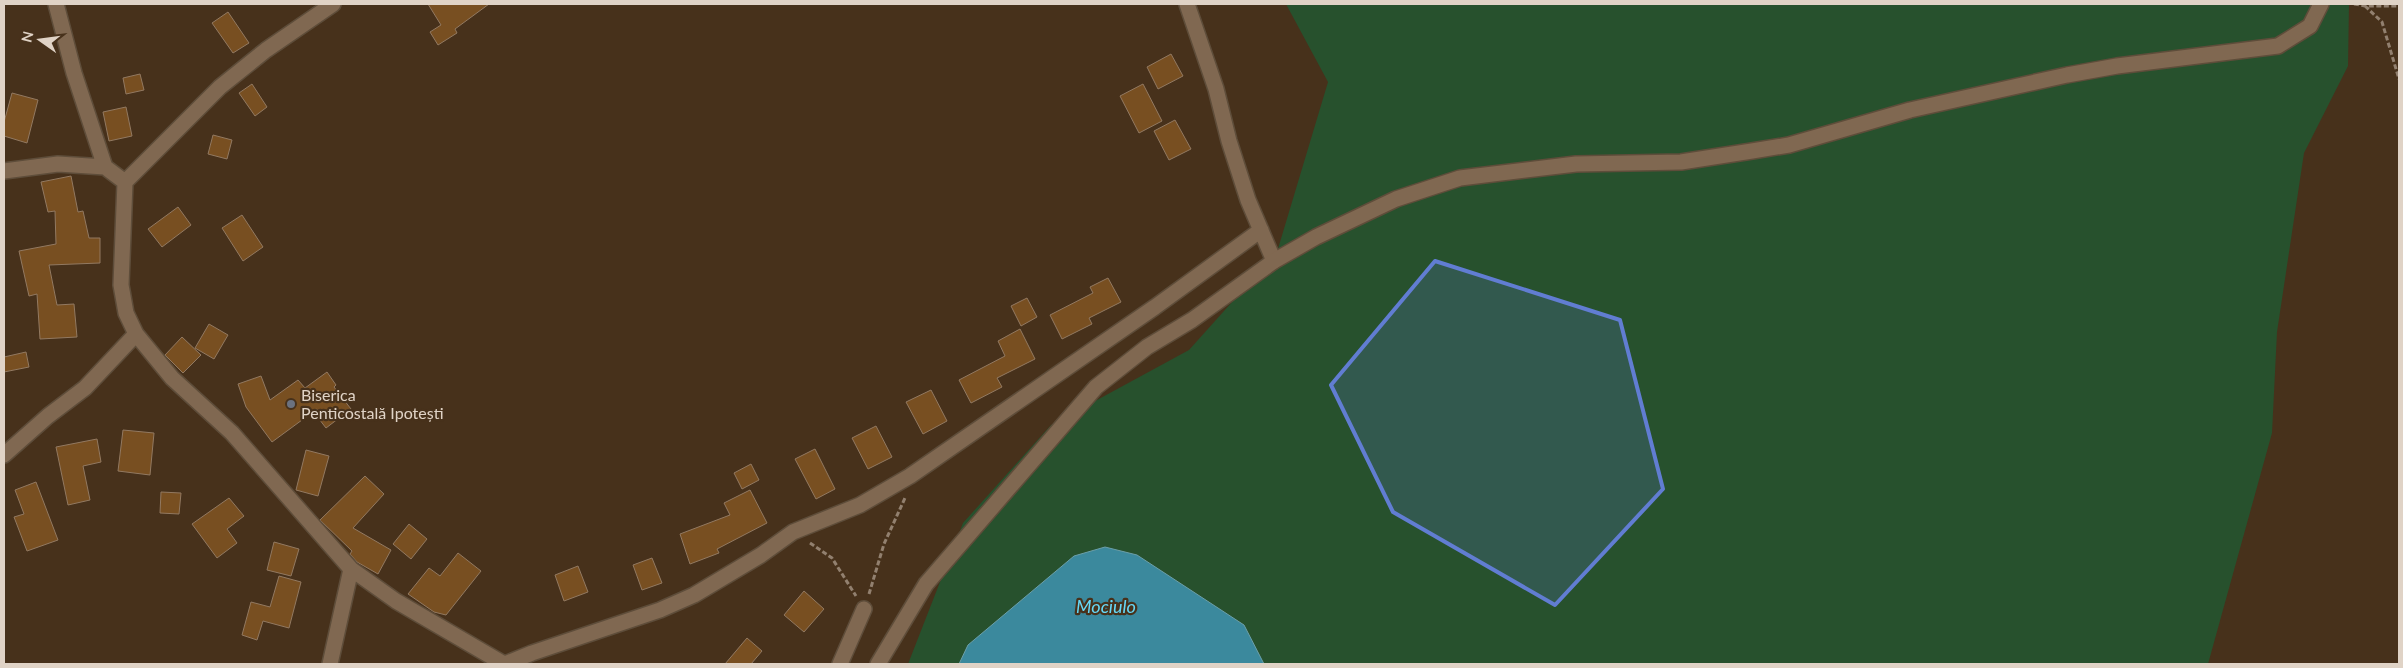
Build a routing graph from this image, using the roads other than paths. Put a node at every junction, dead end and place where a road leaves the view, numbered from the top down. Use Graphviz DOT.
graph roads {
  1 [pos="56,4"];
  2 [pos="333,4"];
  3 [pos="1187,4"];
  4 [pos="2321,4"];
  5 [pos="105,167"];
  6 [pos="4,171"];
  7 [pos="125,182"];
  8 [pos="1260,230"];
  9 [pos="1274,261"];
  10 [pos="136,334"];
  11 [pos="4,455"];
  12 [pos="350,569"];
  13 [pos="864,609"];
  14 [pos="330,664"];
  15 [pos="505,664"];
  16 [pos="840,664"];
  17 [pos="878,664"];
  1 -- 5 [label="street"];
  2 -- 7 [label="street"];
  3 -- 8 [label="street"];
  4 -- 9 [label="street"];
  5 -- 6 [label="street"];
  5 -- 7 [label="street"];
  7 -- 10 [label="street"];
  8 -- 9 [label="street"];
  8 -- 15 [label="street"];
  9 -- 17 [label="street"];
  10 -- 11 [label="street"];
  10 -- 12 [label="street"];
  12 -- 14 [label="street"];
  12 -- 15 [label="street"];
  13 -- 16 [label="street"];
}
